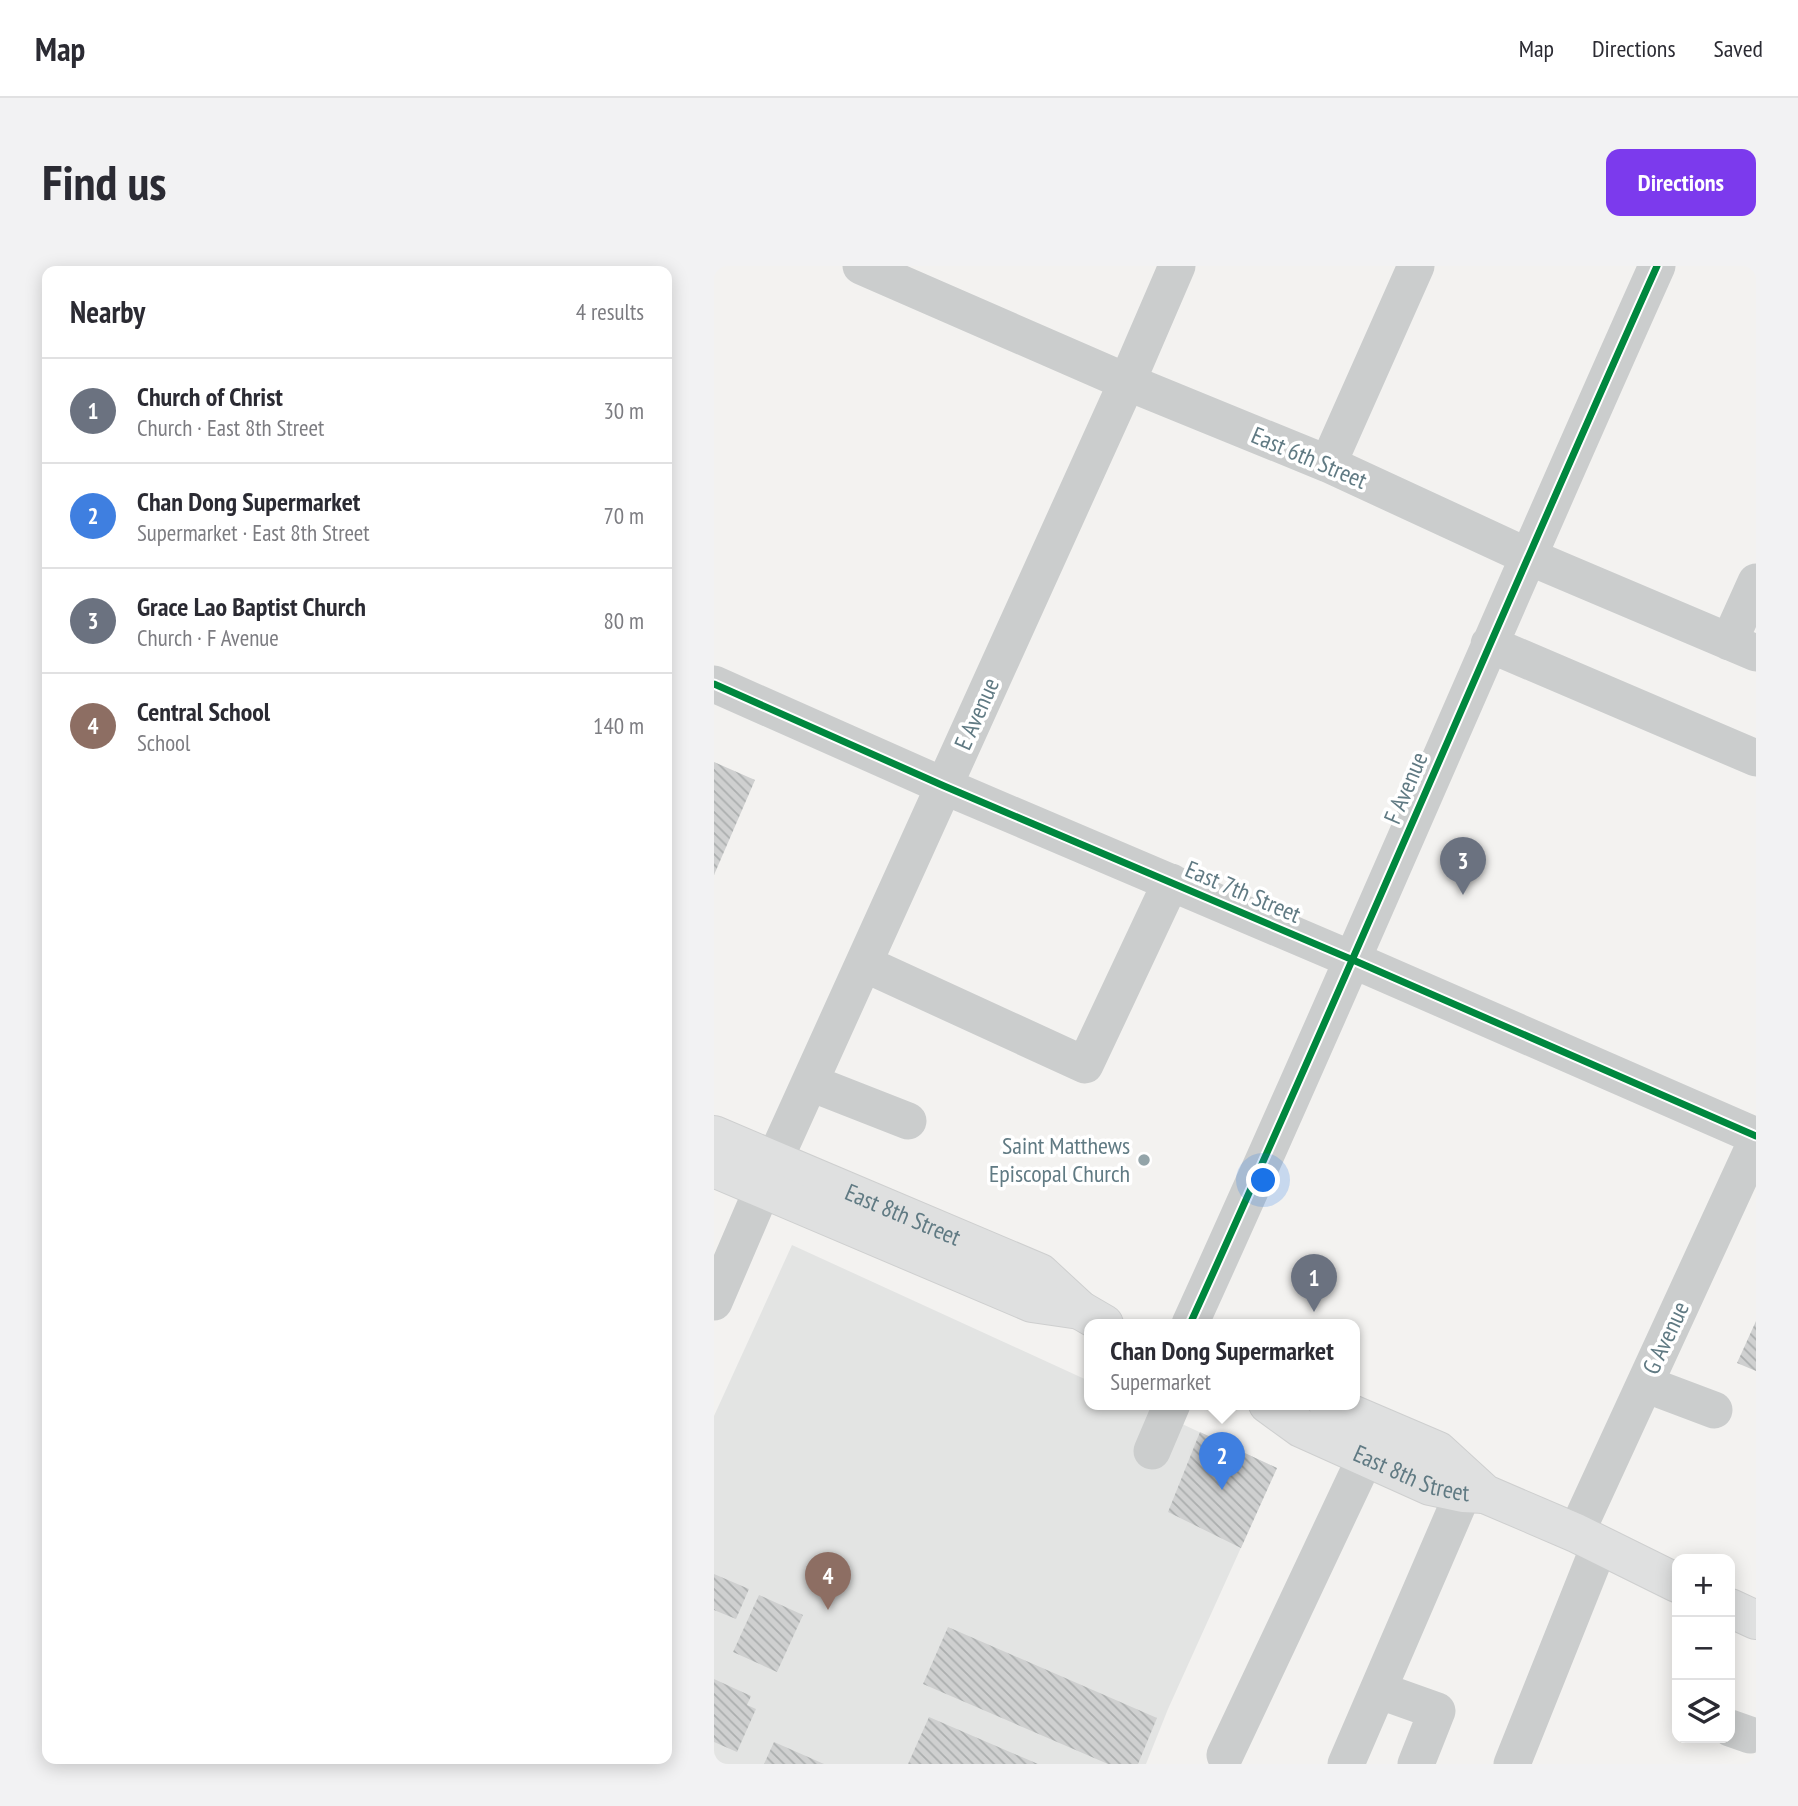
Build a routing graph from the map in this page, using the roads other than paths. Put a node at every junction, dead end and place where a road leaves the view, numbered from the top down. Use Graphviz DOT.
graph roads {
  1 [pos="861,266"];
  2 [pos="1177,266"];
  3 [pos="1416,266"];
  4 [pos="1657,266"];
  5 [pos="916,277"];
  6 [pos="1127,382"];
  7 [pos="1328,464"];
  8 [pos="1527,555"];
  9 [pos="1756,582"];
  10 [pos="1489,644"];
  11 [pos="1743,648"];
  12 [pos="714,684"];
  13 [pos="1756,758"];
  14 [pos="944,786"];
  15 [pos="1171,883"];
  16 [pos="1353,960"];
  17 [pos="865,964"];
  18 [pos="811,1083"];
  19 [pos="908,1121"];
  20 [pos="714,1135"];
  21 [pos="1756,1136"];
  22 [pos="1756,1142"];
  23 [pos="714,1168"];
  24 [pos="768,1175"];
  25 [pos="714,1302"];
  26 [pos="1092,1317"];
  27 [pos="1192,1319"];
  28 [pos="1644,1384"];
  29 [pos="1169,1410"];
  30 [pos="1276,1410"];
  31 [pos="1342,1410"];
  32 [pos="1714,1410"];
  33 [pos="1152,1451"];
  34 [pos="1366,1456"];
  35 [pos="1474,1494"];
  36 [pos="1588,1539"];
  37 [pos="1672,1581"];
  38 [pos="1378,1690"];
  39 [pos="1225,1755"];
  40 [pos="1346,1764"];
  41 [pos="1416,1764"];
  42 [pos="1512,1764"];
  1 -- 5 [label="street, East 6th Street"];
  2 -- 6 [label="street, E Avenue"];
  3 -- 7 [label="street"];
  4 -- 8 [label="street, F Avenue"];
  5 -- 6 [label="street, East 6th Street"];
  6 -- 7 [label="street, East 6th Street"];
  6 -- 14 [label="street, E Avenue"];
  7 -- 8 [label="street, East 6th Street"];
  8 -- 10 [label="street, F Avenue"];
  8 -- 11 [label="street, East 6th Street"];
  9 -- 11 [label="street"];
  10 -- 13 [label="street"];
  10 -- 16 [label="street, F Avenue"];
  12 -- 14 [label="street, East 7th Street"];
  14 -- 15 [label="street, East 7th Street"];
  14 -- 17 [label="street, E Avenue"];
  15 -- 16 [label="street, East 7th Street"];
  15 -- 17 [label="street"];
  16 -- 21 [label="street, East 7th Street"];
  16 -- 27 [label="street, F Avenue"];
  17 -- 18 [label="street, E Avenue"];
  18 -- 19 [label="street"];
  18 -- 24 [label="street, E Avenue"];
  20 -- 24 [label="main road, East 8th Street"];
  22 -- 28 [label="street, G Avenue"];
  23 -- 24 [label="main road, East 8th Street"];
  24 -- 25 [label="street, E Avenue"];
  24 -- 26 [label="main road, East 8th Street"];
  28 -- 32 [label="street"];
  28 -- 36 [label="street, G Avenue"];
  29 -- 33 [label="street"];
  30 -- 34 [label="main road, East 8th Street"];
  31 -- 35 [label="main road, East 8th Street"];
  34 -- 35 [label="main road, East 8th Street"];
  34 -- 39 [label="street"];
  35 -- 36 [label="main road, East 8th Street"];
  35 -- 38 [label="street"];
  36 -- 37 [label="main road, East 8th Street"];
  36 -- 42 [label="street, G Avenue"];
  38 -- 40 [label="street"];
  38 -- 41 [label="street"];
}
